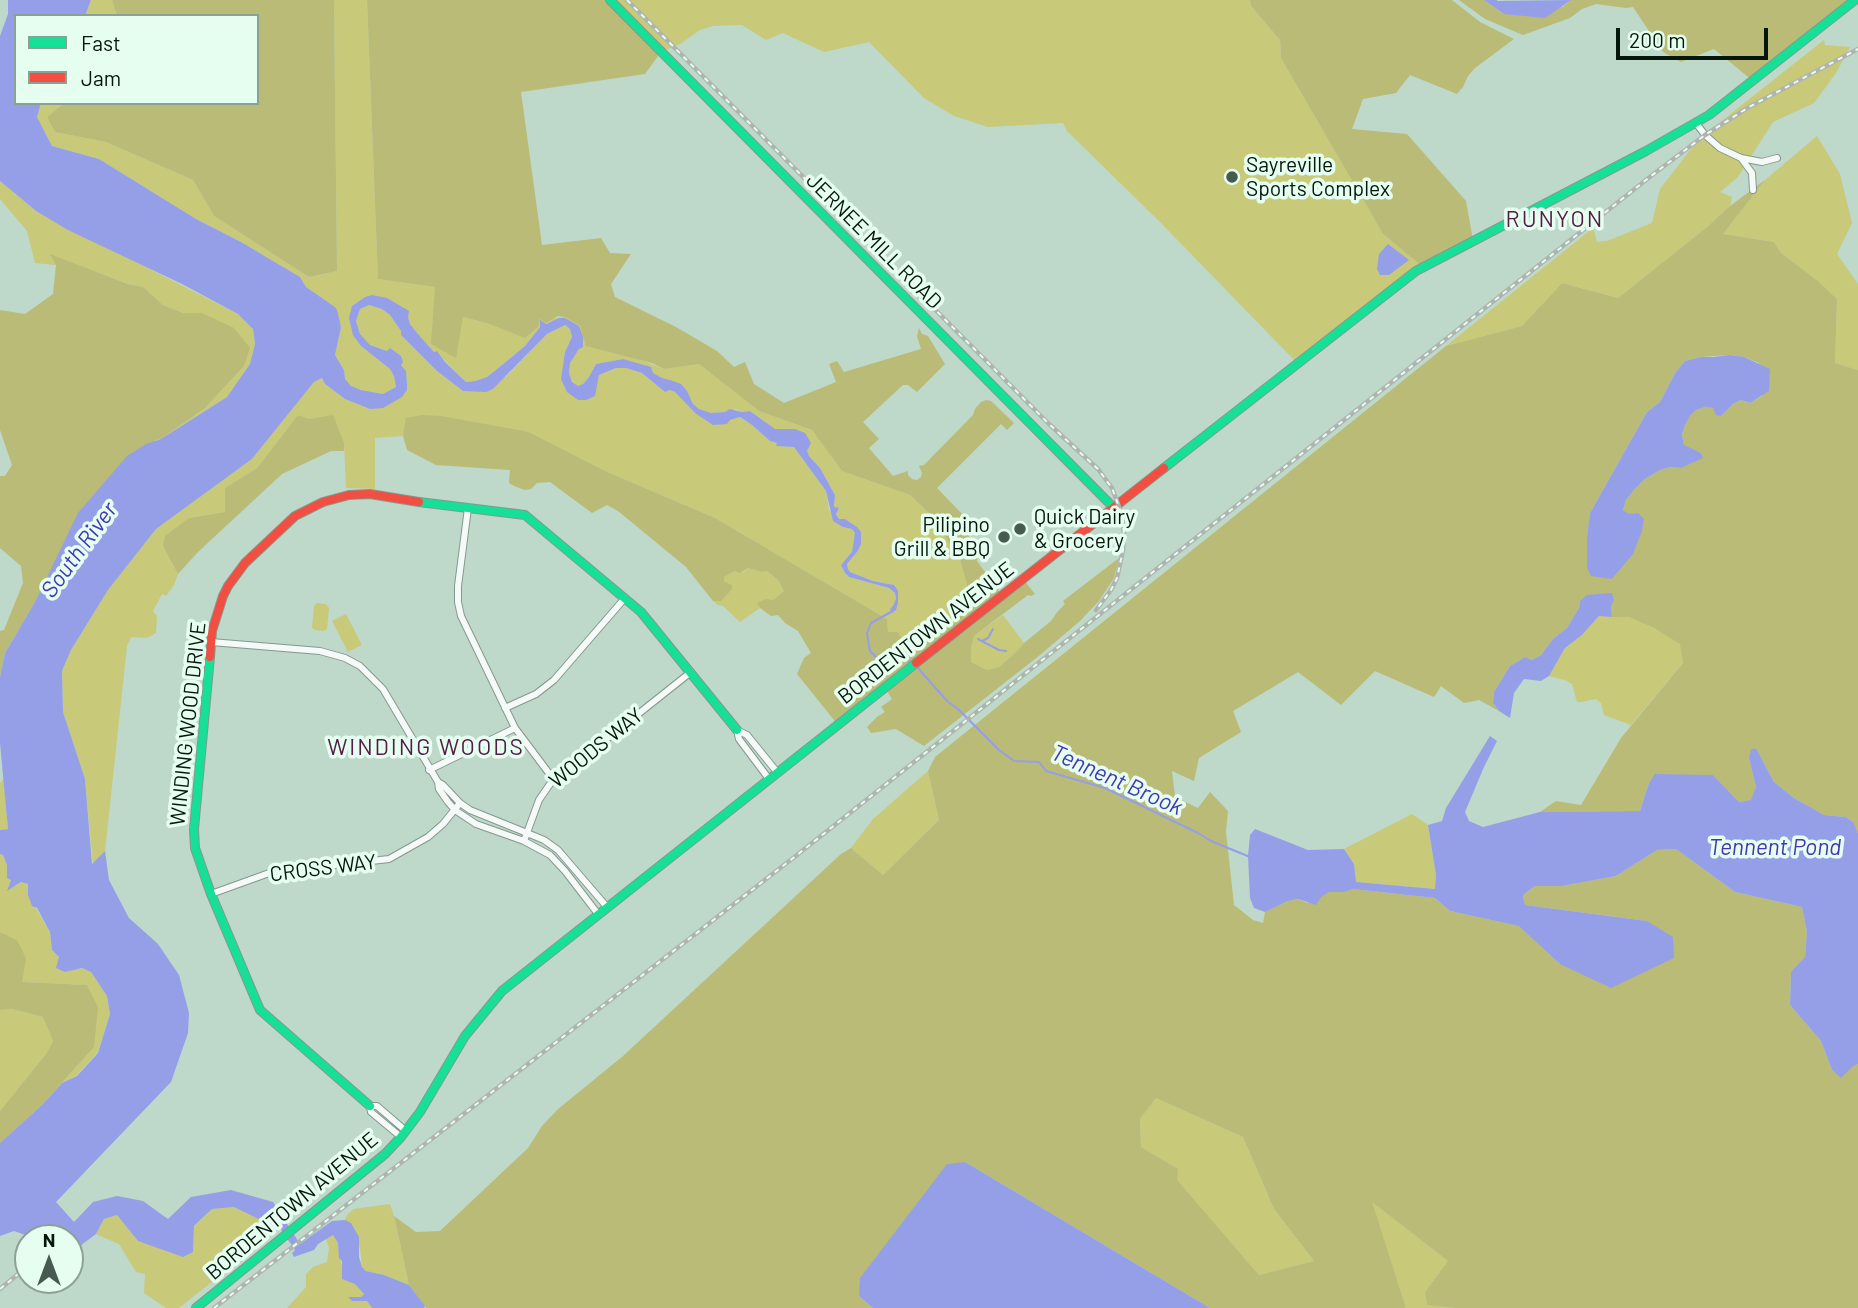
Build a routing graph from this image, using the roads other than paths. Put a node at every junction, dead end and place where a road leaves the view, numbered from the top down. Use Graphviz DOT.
graph roads {
  1 [pos="610,0"];
  2 [pos="1855,0"];
  3 [pos="1696,123"];
  4 [pos="1741,158"];
  5 [pos="1777,158"];
  6 [pos="1753,190"];
  7 [pos="1113,507"];
  8 [pos="468,508"];
  9 [pos="625,598"];
  10 [pos="211,642"];
  11 [pos="691,673"];
  12 [pos="505,708"];
  13 [pos="514,728"];
  14 [pos="737,730"];
  15 [pos="429,770"];
  16 [pos="777,772"];
  17 [pos="769,779"];
  18 [pos="554,780"];
  19 [pos="458,806"];
  20 [pos="527,833"];
  21 [pos="524,841"];
  22 [pos="211,894"];
  23 [pos="607,907"];
  24 [pos="598,914"];
  25 [pos="370,1106"];
  26 [pos="403,1134"];
  27 [pos="196,1308"];
  1 -- 7 [label="main road, JERNEE MILL ROAD"];
  2 -- 3 [label="main road, BORDENTOWN AVENUE"];
  3 -- 4 [label="street"];
  3 -- 7 [label="main road, BORDENTOWN AVENUE"];
  4 -- 5 [label="street"];
  4 -- 6 [label="street"];
  7 -- 16 [label="main road, BORDENTOWN AVENUE"];
  8 -- 9 [label="main road, WINDING WOOD DRIVE"];
  8 -- 10 [label="main road, WINDING WOOD DRIVE"];
  8 -- 12 [label="street"];
  9 -- 11 [label="main road, WINDING WOOD DRIVE"];
  9 -- 12 [label="street"];
  10 -- 15 [label="street"];
  10 -- 22 [label="main road, WINDING WOOD DRIVE"];
  11 -- 14 [label="main road, WINDING WOOD DRIVE"];
  11 -- 18 [label="street, WOODS WAY"];
  12 -- 13 [label="street"];
  13 -- 15 [label="street"];
  13 -- 18 [label="street"];
  14 -- 16 [label="street, WINDING WOOD DRIVE"];
  14 -- 17 [label="street, WINDING WOOD DRIVE"];
  15 -- 19 [label="street"];
  16 -- 17 [label="main road, BORDENTOWN AVENUE"];
  17 -- 23 [label="main road, BORDENTOWN AVENUE"];
  18 -- 20 [label="street, WOODS WAY"];
  19 -- 20 [label="street"];
  19 -- 21 [label="street"];
  19 -- 22 [label="street, CROSS WAY"];
  20 -- 21 [label="street, WOODS WAY"];
  20 -- 23 [label="street"];
  21 -- 24 [label="street"];
  22 -- 25 [label="main road, WINDING WOOD DRIVE"];
  23 -- 24 [label="main road, BORDENTOWN AVENUE"];
  24 -- 26 [label="main road, BORDENTOWN AVENUE"];
  25 -- 26 [label="street, WINDING WOOD DRIVE"];
  26 -- 27 [label="main road, BORDENTOWN AVENUE"];
}
